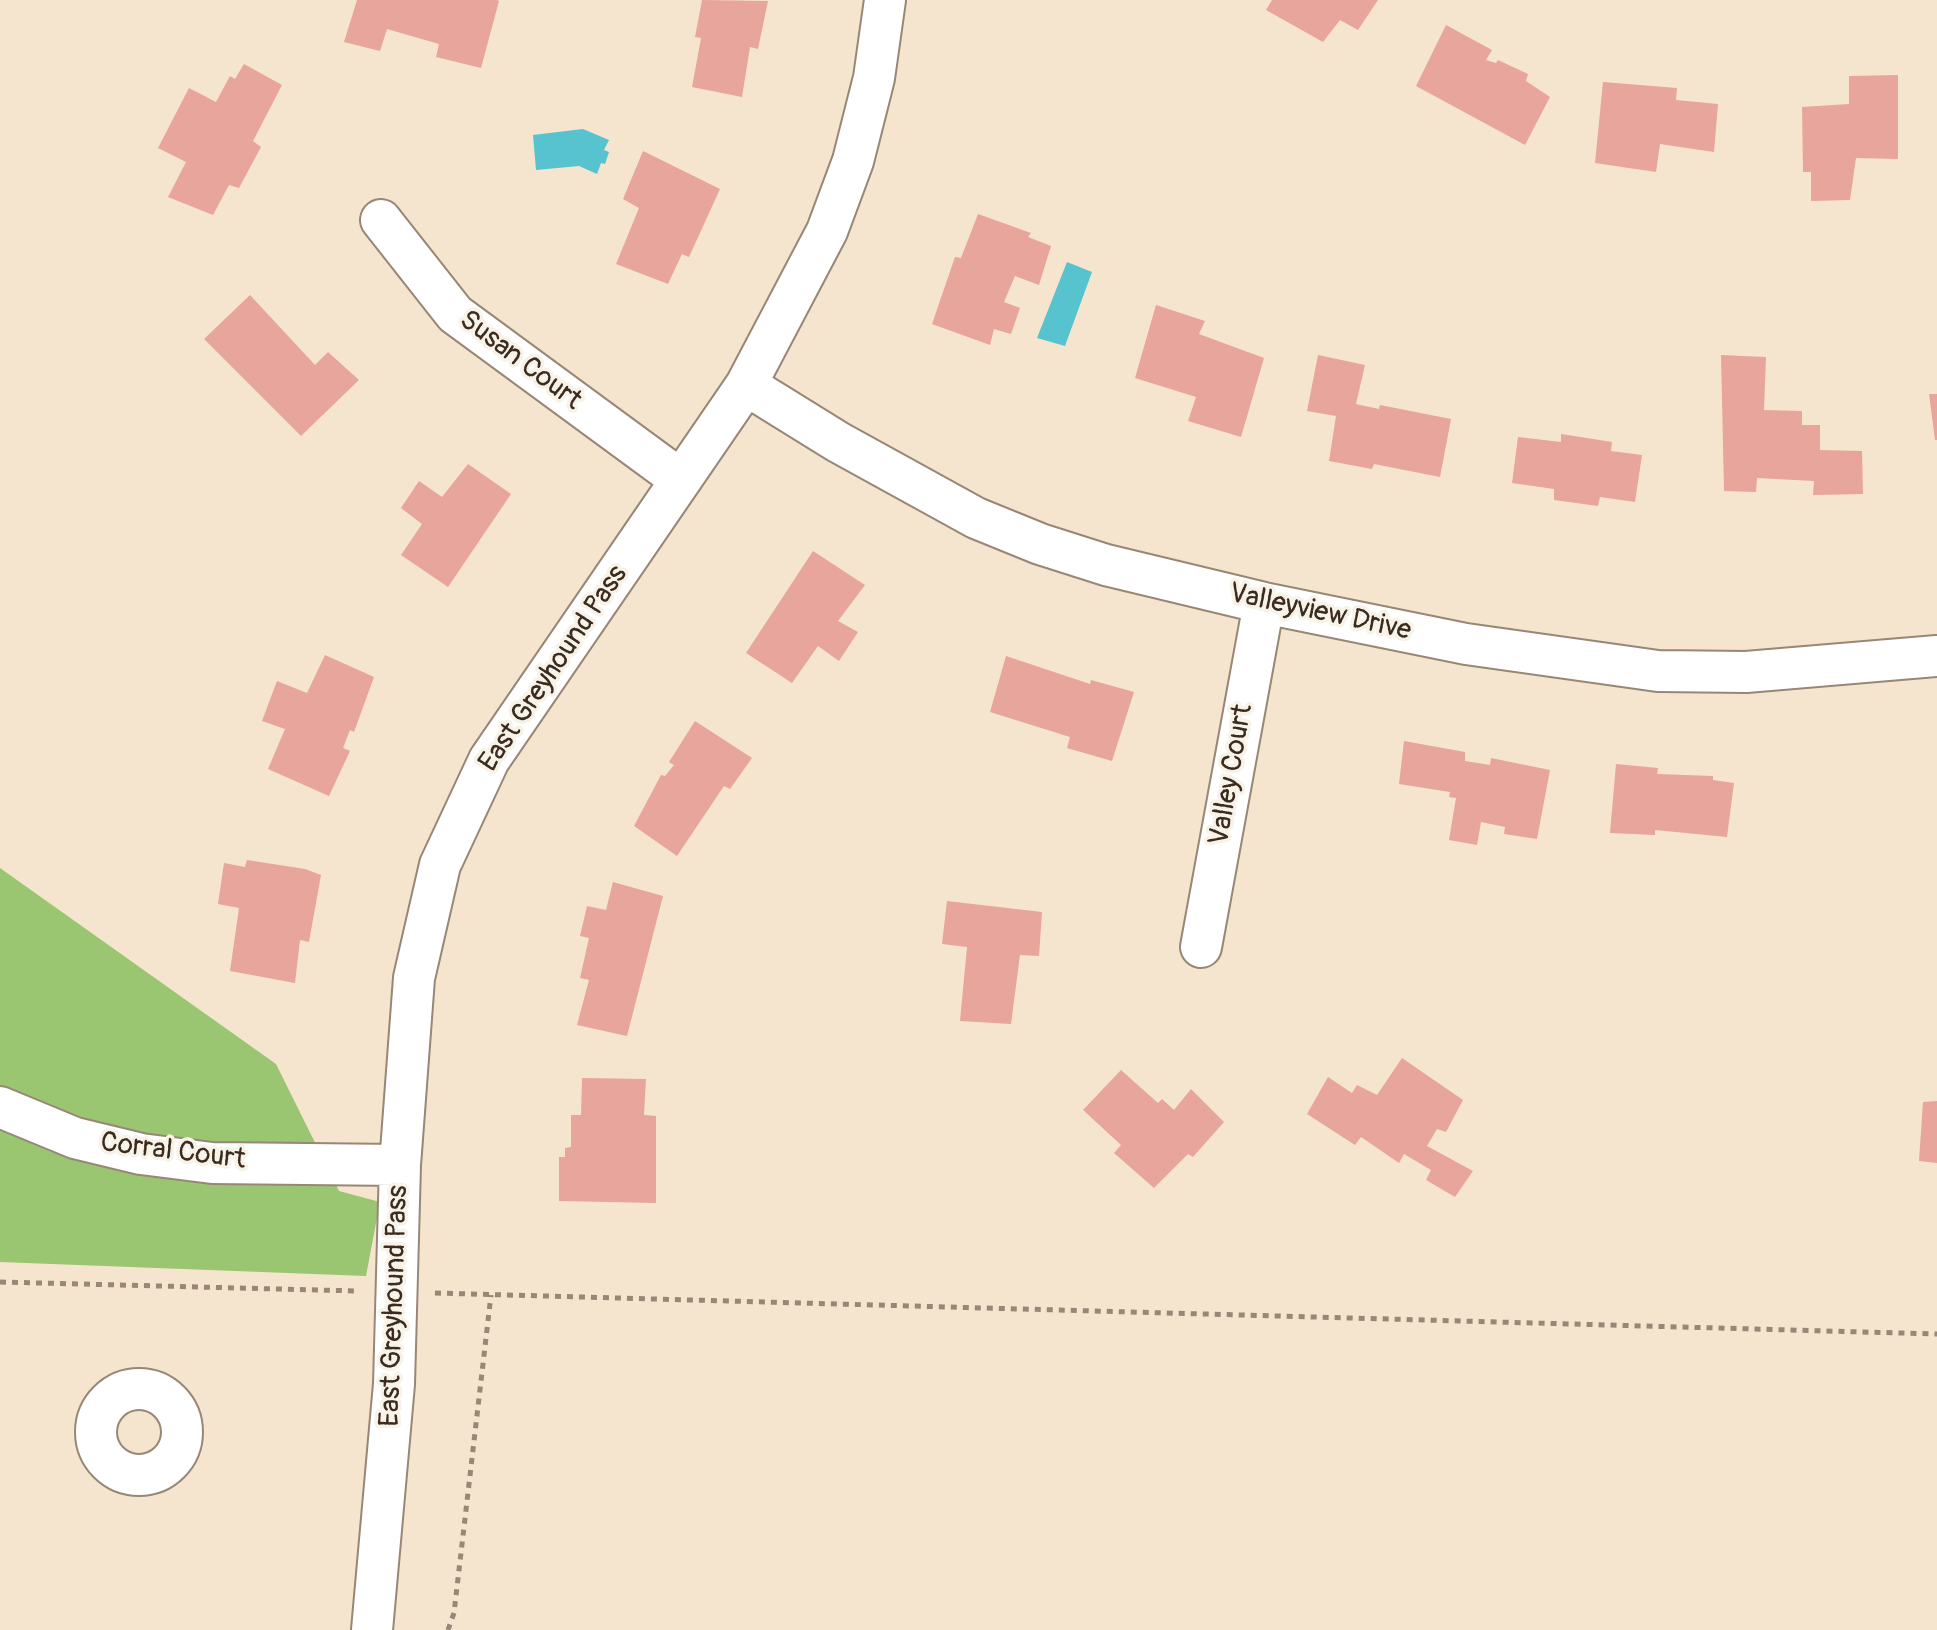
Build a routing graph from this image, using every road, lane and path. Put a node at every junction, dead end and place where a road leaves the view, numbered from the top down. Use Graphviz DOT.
graph roads {
  1 [pos="885,0"];
  2 [pos="381,220"];
  3 [pos="746,385"];
  4 [pos="681,480"];
  5 [pos="1264,603"];
  6 [pos="1937,656"];
  7 [pos="1201,947"];
  8 [pos="0,1107"];
  9 [pos="400,1165"];
  10 [pos="0,1282"];
  11 [pos="363,1291"];
  12 [pos="431,1293"];
  13 [pos="491,1295"];
  14 [pos="1937,1334"];
  15 [pos="372,1630"];
  16 [pos="448,1630"];
  1 -- 3 [label="street, East Greyhound Pass"];
  2 -- 4 [label="street, Susan Court"];
  3 -- 4 [label="street, East Greyhound Pass"];
  3 -- 5 [label="street, Valleyview Drive"];
  4 -- 9 [label="street, East Greyhound Pass"];
  5 -- 6 [label="street, Valleyview Drive"];
  5 -- 7 [label="street, Valley Court"];
  8 -- 9 [label="street, Corral Court"];
  9 -- 15 [label="street, East Greyhound Pass"];
  10 -- 11 [label="path"];
  12 -- 13 [label="path"];
  13 -- 14 [label="path"];
  13 -- 16 [label="path"];
}
